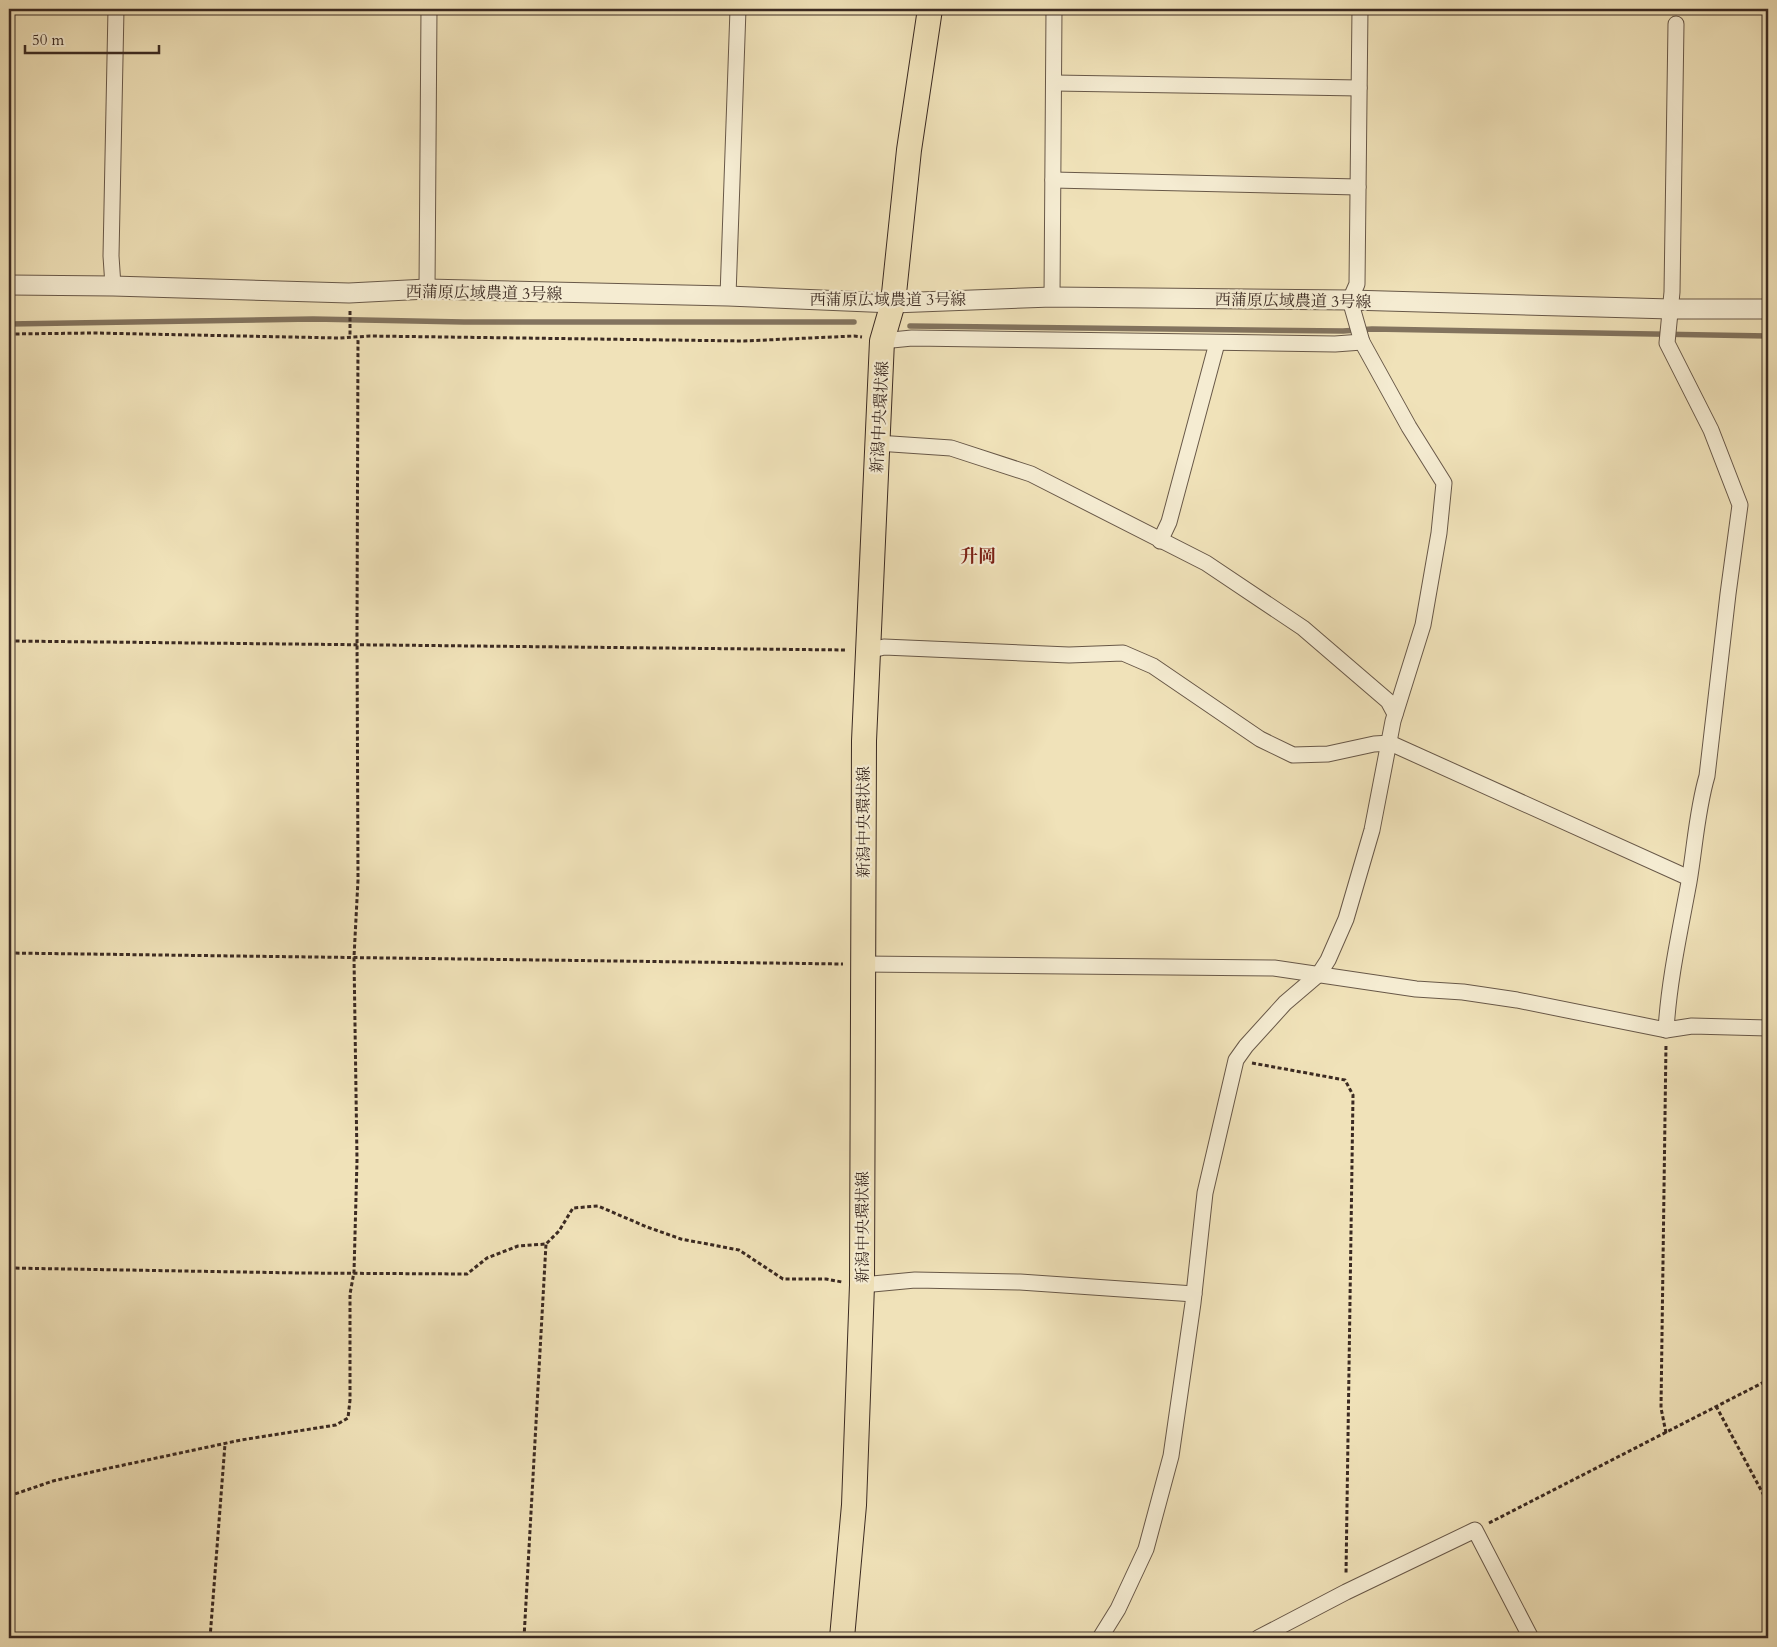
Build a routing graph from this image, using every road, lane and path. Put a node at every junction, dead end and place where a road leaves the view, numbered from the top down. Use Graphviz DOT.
graph roads {
  1 [pos="116,9"];
  2 [pos="429,9"];
  3 [pos="738,9"];
  4 [pos="930,9"];
  5 [pos="1054,9"];
  6 [pos="1360,9"];
  7 [pos="1676,24"];
  8 [pos="1054,83"];
  9 [pos="1359,88"];
  10 [pos="1053,180"];
  11 [pos="1358,187"];
  12 [pos="9,285"];
  13 [pos="113,286"];
  14 [pos="427,289"];
  15 [pos="728,296"];
  16 [pos="1052,296"];
  17 [pos="1350,300"];
  18 [pos="893,303"];
  19 [pos="350,306"];
  20 [pos="1768,309"];
  21 [pos="1670,315"];
  22 [pos="9,334"];
  23 [pos="350,336"];
  24 [pos="358,338"];
  25 [pos="882,341"];
  26 [pos="1217,342"];
  27 [pos="1362,342"];
  28 [pos="877,444"];
  29 [pos="1160,541"];
  30 [pos="9,641"];
  31 [pos="357,645"];
  32 [pos="868,650"];
  33 [pos="1395,714"];
  34 [pos="1390,744"];
  35 [pos="1689,878"];
  36 [pos="9,953"];
  37 [pos="354,957"];
  38 [pos="862,964"];
  39 [pos="1319,974"];
  40 [pos="1768,1028"];
  41 [pos="1666,1030"];
  42 [pos="1236,1060"];
  43 [pos="546,1244"];
  44 [pos="9,1268"];
  45 [pos="354,1272"];
  46 [pos="862,1285"];
  47 [pos="1194,1294"];
  48 [pos="1768,1380"];
  49 [pos="1716,1406"];
  50 [pos="1666,1433"];
  51 [pos="225,1444"];
  52 [pos="9,1496"];
  53 [pos="1768,1504"];
  54 [pos="1475,1530"];
  55 [pos="1346,1592"];
  56 [pos="210,1638"];
  57 [pos="524,1638"];
  58 [pos="842,1638"];
  59 [pos="1100,1638"];
  60 [pos="1258,1638"];
  61 [pos="1531,1638"];
  1 -- 13 [label="street"];
  2 -- 14 [label="street"];
  3 -- 15 [label="street"];
  4 -- 18 [label="main road, 新潟中央環状線"];
  5 -- 8 [label="street"];
  6 -- 9 [label="street"];
  7 -- 21 [label="street"];
  8 -- 9 [label="street"];
  8 -- 10 [label="street"];
  9 -- 11 [label="street"];
  10 -- 11 [label="street"];
  10 -- 16 [label="street"];
  11 -- 17 [label="street"];
  12 -- 13 [label="street, 西蒲原広域農道 3号線"];
  13 -- 14 [label="street, 西蒲原広域農道 3号線"];
  14 -- 15 [label="street, 西蒲原広域農道 3号線"];
  15 -- 18 [label="street, 西蒲原広域農道 3号線"];
  16 -- 17 [label="street, 西蒲原広域農道 3号線"];
  16 -- 18 [label="street, 西蒲原広域農道 3号線"];
  17 -- 21 [label="street, 西蒲原広域農道 3号線"];
  17 -- 27 [label="street"];
  18 -- 25 [label="main road, 新潟中央環状線"];
  19 -- 23 [label="path"];
  20 -- 21 [label="street, 西蒲原広域農道 3号線"];
  21 -- 35 [label="street"];
  22 -- 23 [label="path"];
  23 -- 24 [label="path"];
  24 -- 25 [label="path"];
  24 -- 31 [label="path"];
  25 -- 26 [label="street"];
  25 -- 28 [label="main road, 新潟中央環状線"];
  26 -- 27 [label="street"];
  26 -- 29 [label="street"];
  27 -- 33 [label="street"];
  28 -- 29 [label="street"];
  28 -- 32 [label="main road, 新潟中央環状線"];
  29 -- 33 [label="street"];
  30 -- 31 [label="path"];
  31 -- 32 [label="path"];
  31 -- 37 [label="path"];
  32 -- 34 [label="street"];
  32 -- 38 [label="main road, 新潟中央環状線"];
  33 -- 34 [label="street"];
  34 -- 35 [label="street"];
  34 -- 39 [label="street"];
  35 -- 41 [label="street"];
  36 -- 37 [label="path"];
  37 -- 38 [label="path"];
  37 -- 45 [label="path"];
  38 -- 39 [label="street"];
  38 -- 46 [label="main road, 新潟中央環状線"];
  39 -- 41 [label="street"];
  39 -- 42 [label="street"];
  40 -- 41 [label="street"];
  41 -- 50 [label="path"];
  42 -- 47 [label="street"];
  42 -- 55 [label="path"];
  43 -- 45 [label="path"];
  43 -- 46 [label="path"];
  43 -- 57 [label="path"];
  44 -- 45 [label="path"];
  45 -- 51 [label="path"];
  46 -- 47 [label="street"];
  46 -- 58 [label="main road, 新潟中央環状線"];
  47 -- 59 [label="street"];
  48 -- 49 [label="path"];
  49 -- 50 [label="path"];
  49 -- 53 [label="path"];
  50 -- 54 [label="path"];
  51 -- 52 [label="path"];
  51 -- 56 [label="path"];
  54 -- 55 [label="street"];
  54 -- 61 [label="street"];
  55 -- 60 [label="street"];
}
